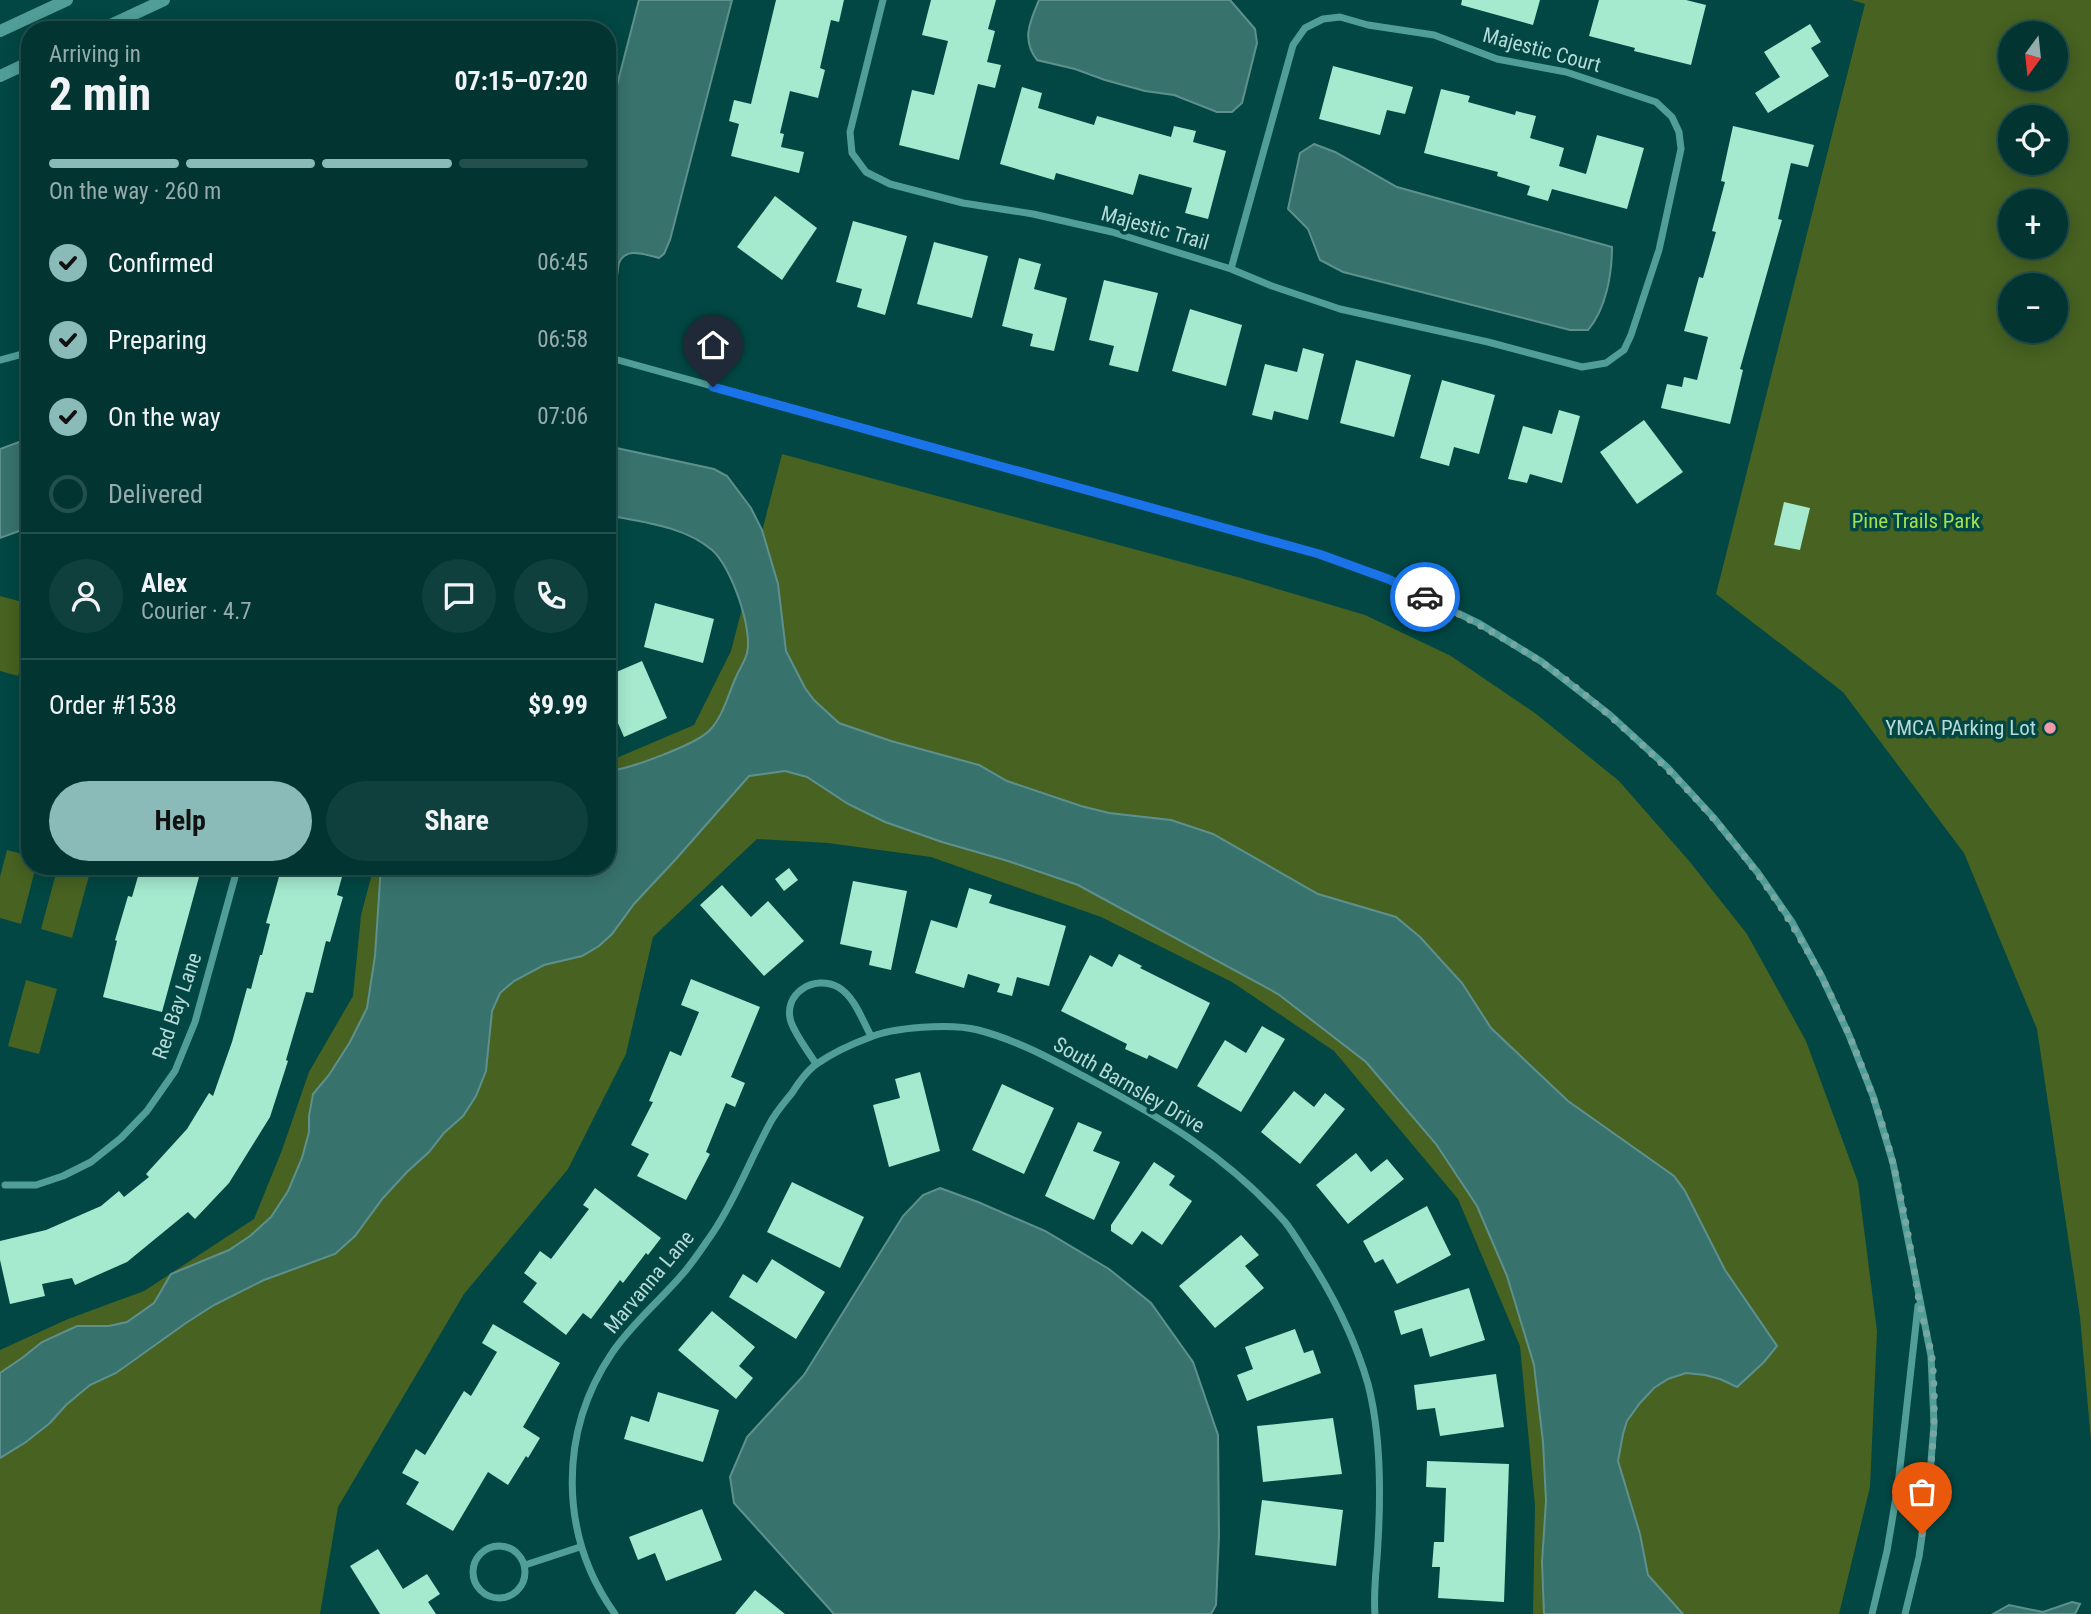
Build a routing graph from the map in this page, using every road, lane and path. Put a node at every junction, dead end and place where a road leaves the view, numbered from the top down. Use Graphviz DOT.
graph roads {
  1 [pos="66,0"];
  2 [pos="164,0"];
  3 [pos="883,0"];
  4 [pos="21,21"];
  5 [pos="21,21"];
  6 [pos="119,21"];
  7 [pos="0,31"];
  8 [pos="21,66"];
  9 [pos="0,76"];
  10 [pos="1231,269"];
  11 [pos="21,354"];
  12 [pos="616,359"];
  13 [pos="0,360"];
  14 [pos="1606,363"];
  15 [pos="236,875"];
  16 [pos="871,1036"];
  17 [pos="816,1064"];
  18 [pos="5,1185"];
  19 [pos="1919,1298"];
  20 [pos="580,1547"];
  21 [pos="525,1565"];
  22 [pos="615,1614"];
  23 [pos="1375,1614"];
  24 [pos="1872,1614"];
  25 [pos="1905,1614"];
  1 -- 4 [label="street"];
  2 -- 6 [label="street"];
  3 -- 10 [label="street, Majestic Trail"];
  5 -- 7 [label="street"];
  8 -- 9 [label="street"];
  10 -- 14 [label="street, Majestic Trail"];
  10 -- 14 [label="street, Majestic Court"];
  11 -- 13 [label="street"];
  12 -- 19 [label="street"];
  15 -- 18 [label="street, Red Bay Lane"];
  16 -- 17 [label="street, Marvanna Lane"];
  16 -- 17 [label="street"];
  16 -- 23 [label="street, South Barnsley Drive"];
  17 -- 20 [label="street, Marvanna Lane"];
  19 -- 24 [label="street"];
  19 -- 25 [label="street"];
  20 -- 21 [label="street"];
  20 -- 22 [label="street, Marvanna Lane"];
  21 -- 21 [label="street"];
}
